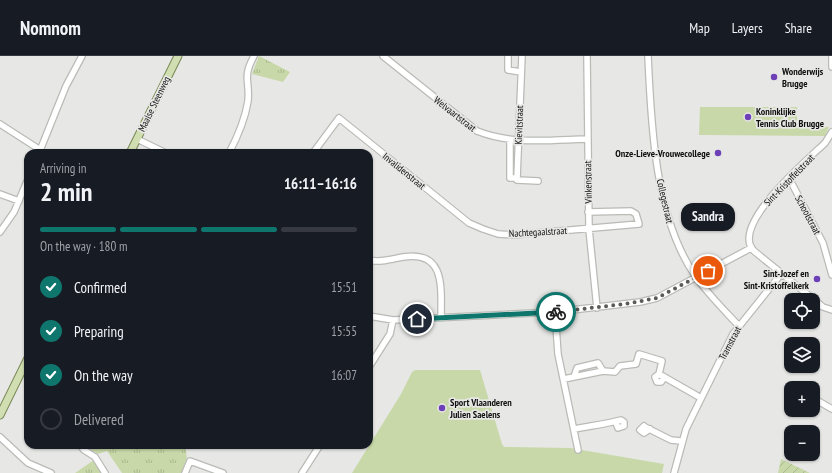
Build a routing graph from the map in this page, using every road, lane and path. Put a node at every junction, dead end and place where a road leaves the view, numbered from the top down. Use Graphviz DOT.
graph roads {
  1 [pos="82,56"];
  2 [pos="178,56"];
  3 [pos="254,56"];
  4 [pos="383,56"];
  5 [pos="508,56"];
  6 [pos="522,56"];
  7 [pos="587,56"];
  8 [pos="648,56"];
  9 [pos="832,56"];
  10 [pos="832,67"];
  11 [pos="521,72"];
  12 [pos="0,124"];
  13 [pos="832,132"];
  14 [pos="137,138"];
  15 [pos="587,139"];
  16 [pos="510,140"];
  17 [pos="518,140"];
  18 [pos="38,149"];
  19 [pos="43,149"];
  20 [pos="132,149"];
  21 [pos="158,149"];
  22 [pos="232,149"];
  23 [pos="316,149"];
  24 [pos="517,178"];
  25 [pos="789,178"];
  26 [pos="538,181"];
  27 [pos="24,189"];
  28 [pos="0,194"];
  29 [pos="19,201"];
  30 [pos="447,206"];
  31 [pos="588,212"];
  32 [pos="589,229"];
  33 [pos="0,232"];
  34 [pos="751,248"];
  35 [pos="373,261"];
  36 [pos="781,274"];
  37 [pos="832,275"];
  38 [pos="696,277"];
  39 [pos="597,308"];
  40 [pos="832,310"];
  41 [pos="554,312"];
  42 [pos="373,317"];
  43 [pos="442,318"];
  44 [pos="393,320"];
  45 [pos="738,325"];
  46 [pos="373,361"];
  47 [pos="24,366"];
  48 [pos="564,379"];
  49 [pos="701,398"];
  50 [pos="820,402"];
  51 [pos="832,409"];
  52 [pos="0,415"];
  53 [pos="616,423"];
  54 [pos="574,429"];
  55 [pos="650,429"];
  56 [pos="0,437"];
  57 [pos="681,442"];
  58 [pos="83,449"];
  59 [pos="317,449"];
  60 [pos="578,450"];
  61 [pos="51,473"];
  62 [pos="105,473"];
  63 [pos="185,473"];
  64 [pos="223,473"];
  65 [pos="302,473"];
  66 [pos="674,473"];
  1 -- 19 [label="street"];
  2 -- 14 [label="main road, Maalse Steenweg"];
  3 -- 22 [label="street"];
  4 -- 16 [label="street, Welvaartstraat"];
  5 -- 11 [label="street"];
  6 -- 11 [label="street, Kievitstraat"];
  7 -- 15 [label="street, Vinkenstraat"];
  8 -- 38 [label="street, Collegestraat"];
  9 -- 10 [label="street"];
  11 -- 17 [label="street, Kievitstraat"];
  12 -- 18 [label="street"];
  13 -- 25 [label="street, Sint-Kristoffelstraat"];
  14 -- 20 [label="main road, Maalse Steenweg"];
  14 -- 21 [label="street"];
  15 -- 17 [label="street, Welvaartstraat"];
  15 -- 31 [label="street, Vinkenstraat"];
  16 -- 17 [label="street, Welvaartstraat"];
  16 -- 24 [label="street, Kievitstraat"];
  17 -- 24 [label="street, Kievitstraat"];
  23 -- 30 [label="street, Invalidenstraat"];
  24 -- 26 [label="street"];
  25 -- 34 [label="street, Sint-Kristoffelstraat"];
  25 -- 37 [label="street, Schoolstraat"];
  27 -- 29 [label="street"];
  28 -- 29 [label="street"];
  29 -- 33 [label="street"];
  30 -- 32 [label="street, Nachtegaalstraat"];
  31 -- 32 [label="street, Vinkenstraat"];
  31 -- 32 [label="street, Nachtegaalstraat"];
  32 -- 39 [label="street, Vinkenstraat"];
  34 -- 36 [label="street"];
  34 -- 38 [label="street"];
  35 -- 43 [label="street"];
  36 -- 40 [label="street"];
  36 -- 45 [label="street, Tramstraat"];
  38 -- 39 [label="street"];
  38 -- 45 [label="street, Collegestraat"];
  39 -- 41 [label="street"];
  41 -- 43 [label="street"];
  41 -- 48 [label="street"];
  42 -- 44 [label="street"];
  43 -- 44 [label="street"];
  44 -- 46 [label="street"];
  45 -- 49 [label="street, Tramstraat"];
  47 -- 52 [label="main road"];
  48 -- 49 [label="street"];
  48 -- 54 [label="street"];
  49 -- 57 [label="street, Tramstraat"];
  50 -- 51 [label="street"];
  53 -- 54 [label="street"];
  54 -- 60 [label="street"];
  55 -- 57 [label="street"];
  56 -- 61 [label="street"];
  57 -- 66 [label="street, Tramstraat"];
  58 -- 62 [label="street"];
  59 -- 65 [label="street"];
  63 -- 64 [label="street"];
}
